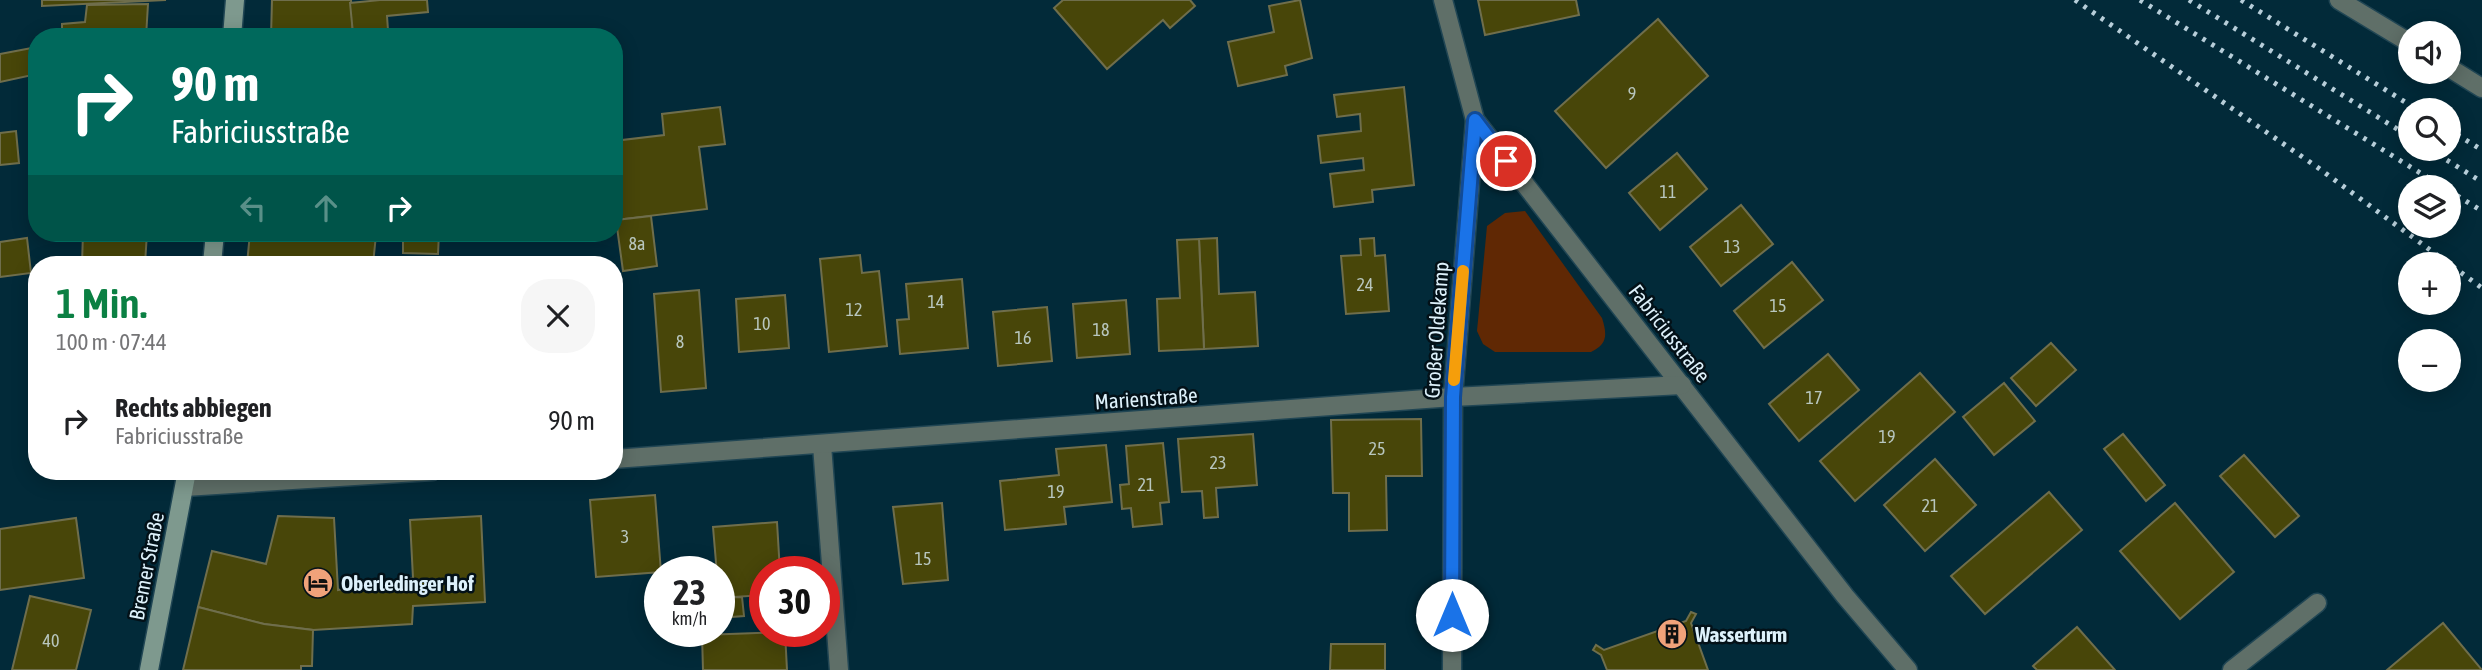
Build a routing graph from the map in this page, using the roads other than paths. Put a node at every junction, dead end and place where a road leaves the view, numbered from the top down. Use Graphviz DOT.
graph roads {
  1 [pos="235,0"];
  2 [pos="1443,0"];
  3 [pos="2339,0"];
  4 [pos="233,28"];
  5 [pos="2398,36"];
  6 [pos="2461,75"];
  7 [pos="2482,88"];
  8 [pos="1475,120"];
  9 [pos="1682,385"];
  10 [pos="1453,397"];
  11 [pos="822,445"];
  12 [pos="623,458"];
  13 [pos="186,480"];
  14 [pos="2317,603"];
  15 [pos="149,670"];
  16 [pos="839,670"];
  17 [pos="1452,670"];
  18 [pos="1908,670"];
  19 [pos="2232,670"];
  1 -- 4 [label="main road"];
  2 -- 8 [label="street, Fabriciusstraße"];
  3 -- 5 [label="street"];
  6 -- 7 [label="street"];
  8 -- 9 [label="street, Fabriciusstraße"];
  8 -- 10 [label="street, Großer Oldekamp"];
  9 -- 10 [label="street, Marienstraße"];
  9 -- 18 [label="street, Fabriciusstraße"];
  10 -- 11 [label="street, Marienstraße"];
  10 -- 17 [label="street, Großer Oldekamp"];
  11 -- 12 [label="street, Marienstraße"];
  11 -- 16 [label="street"];
  13 -- 15 [label="main road, Bremer Straße"];
  14 -- 19 [label="street"];
}
